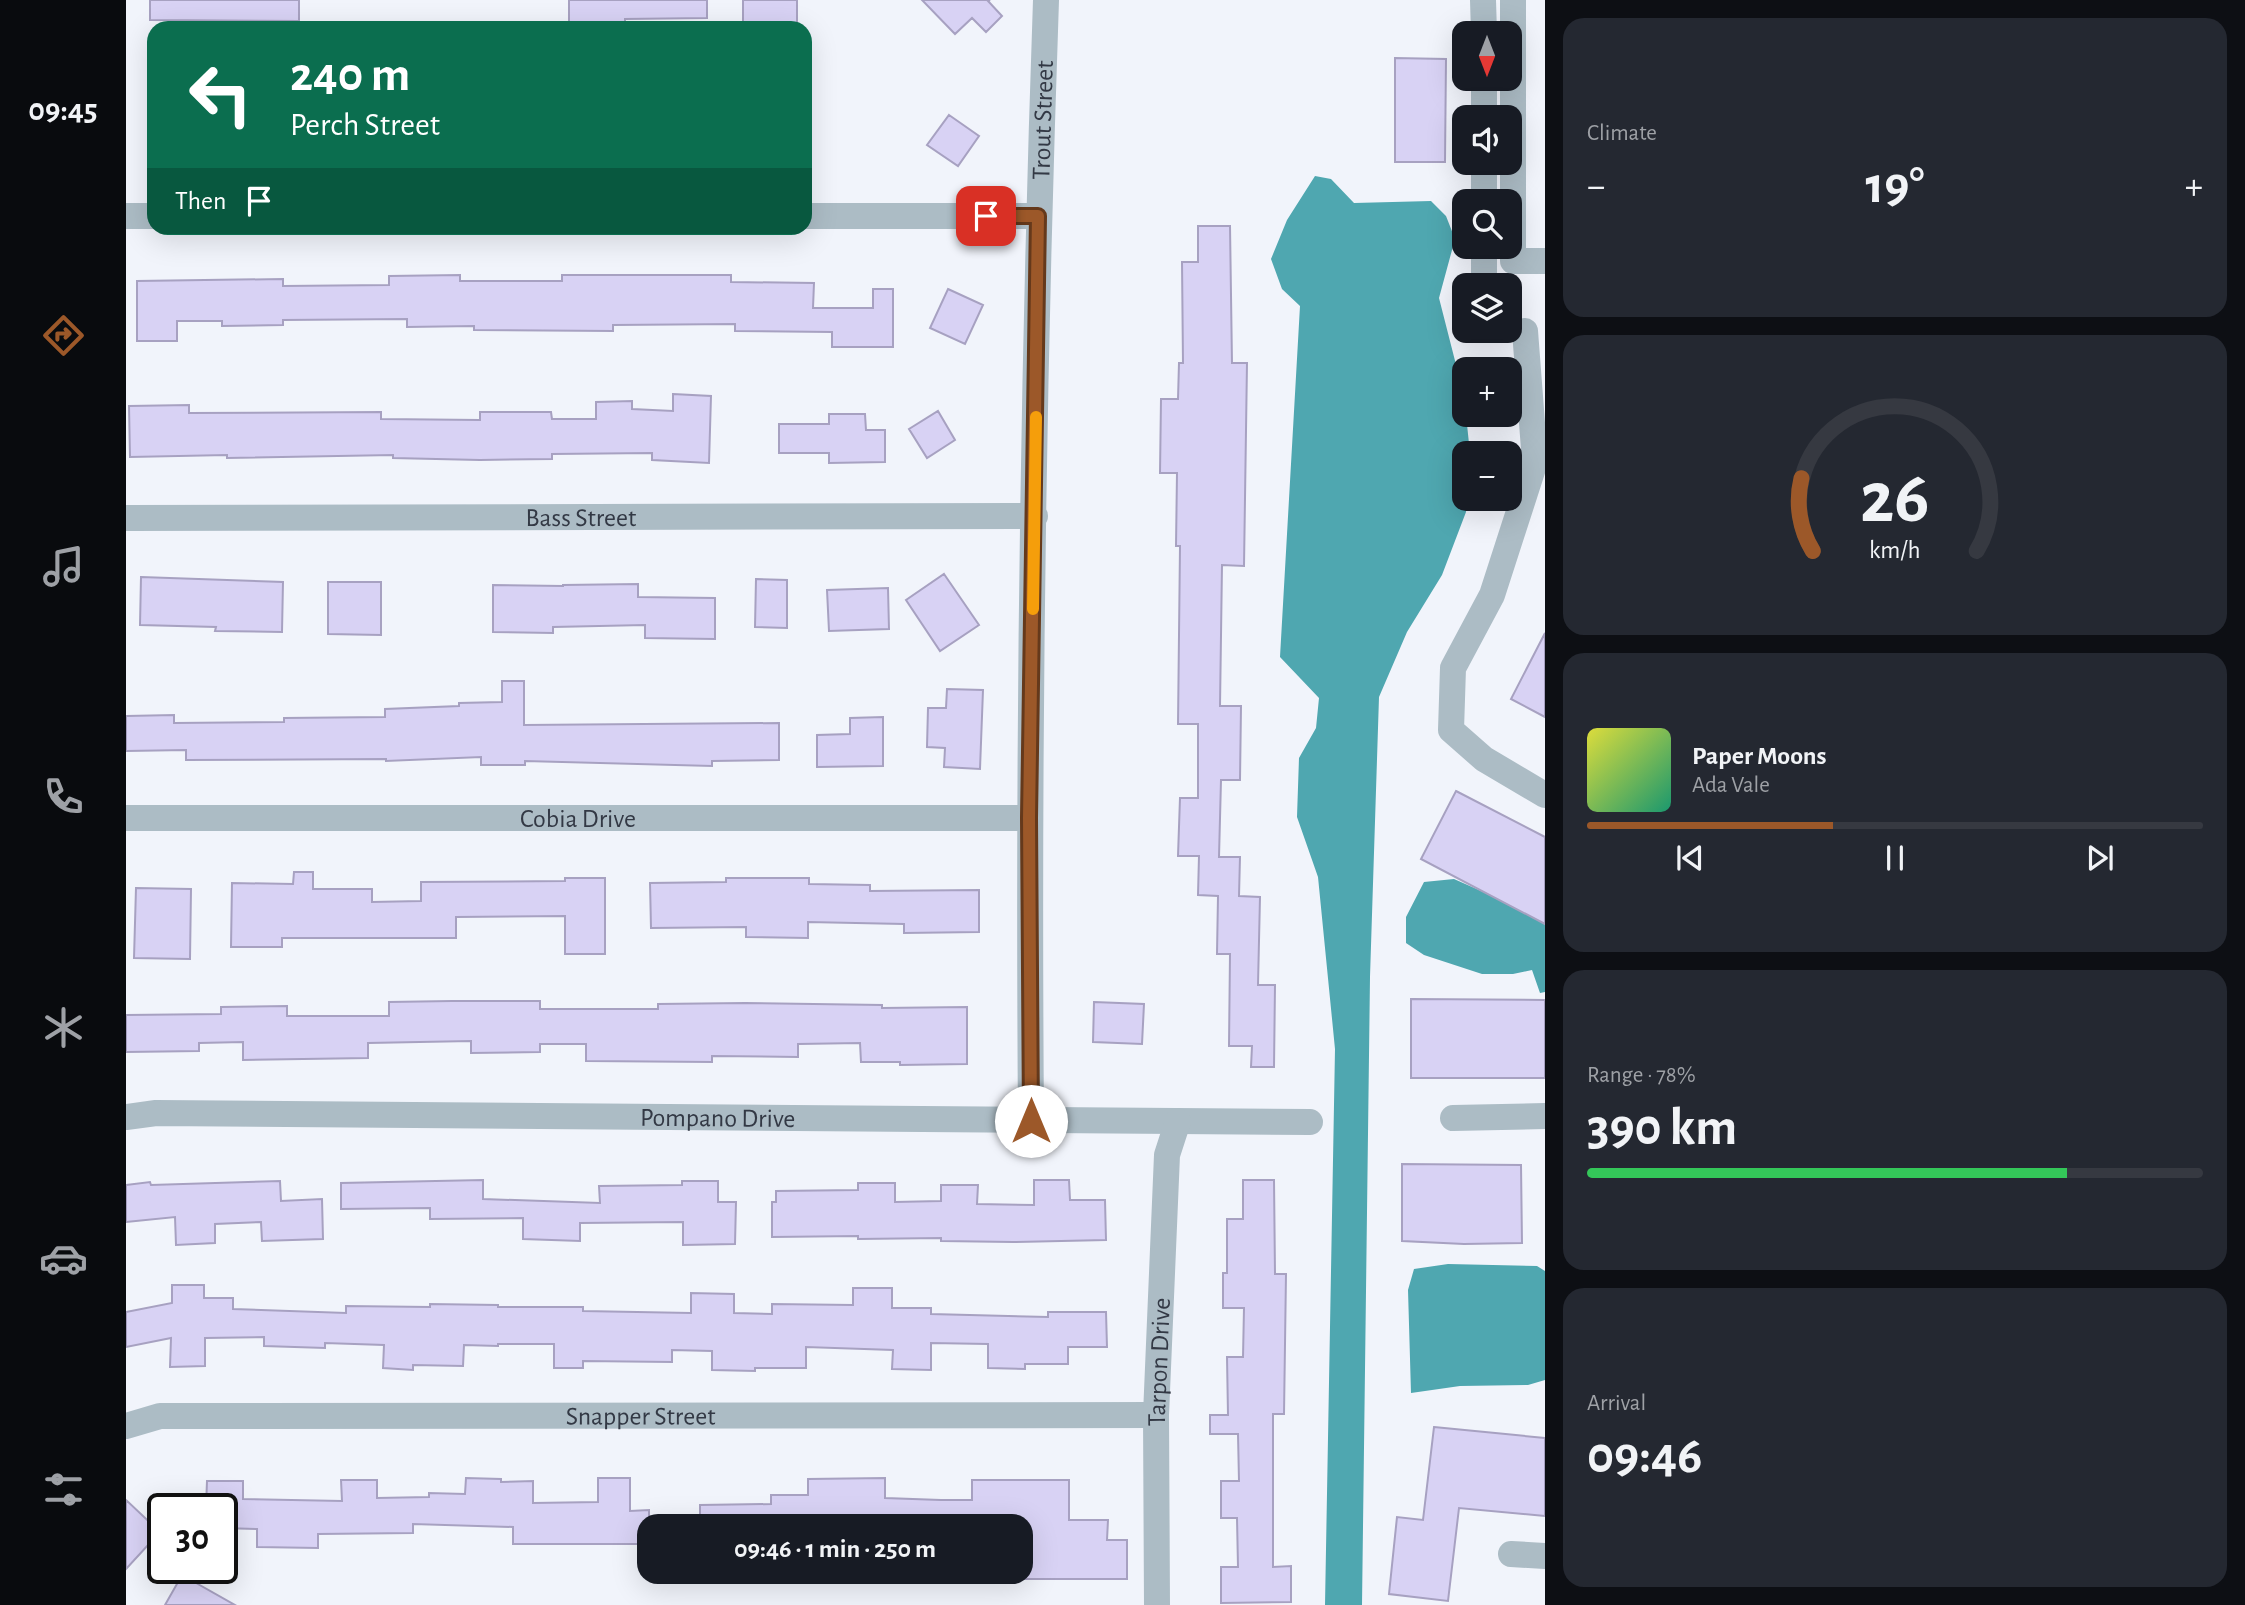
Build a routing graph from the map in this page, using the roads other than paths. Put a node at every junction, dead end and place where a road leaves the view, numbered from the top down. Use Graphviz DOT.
graph roads {
  1 [pos="1046,0"];
  2 [pos="1483,0"];
  3 [pos="1513,0"];
  4 [pos="1484,21"];
  5 [pos="126,216"];
  6 [pos="147,216"];
  7 [pos="812,216"];
  8 [pos="1038,216"];
  9 [pos="1545,261"];
  10 [pos="1527,326"];
  11 [pos="1035,516"];
  12 [pos="126,518"];
  13 [pos="1545,795"];
  14 [pos="126,818"];
  15 [pos="1029,818"];
  16 [pos="1545,1115"];
  17 [pos="126,1117"];
  18 [pos="1454,1118"];
  19 [pos="1031,1121"];
  20 [pos="1178,1121"];
  21 [pos="1310,1122"];
  22 [pos="1157,1415"];
  23 [pos="126,1426"];
  24 [pos="1511,1554"];
  25 [pos="1545,1556"];
  26 [pos="1157,1605"];
  1 -- 8 [label="street, Trout Street"];
  2 -- 4 [label="street"];
  3 -- 9 [label="street"];
  5 -- 6 [label="street"];
  7 -- 8 [label="street"];
  8 -- 11 [label="street, Trout Street"];
  10 -- 13 [label="street"];
  11 -- 12 [label="street, Bass Street"];
  11 -- 15 [label="street, Trout Street"];
  14 -- 15 [label="street, Cobia Drive"];
  15 -- 19 [label="street, Trout Street"];
  16 -- 18 [label="street"];
  17 -- 19 [label="street, Pompano Drive"];
  19 -- 20 [label="street, Pompano Drive"];
  20 -- 21 [label="street, Pompano Drive"];
  20 -- 22 [label="street, Tarpon Drive"];
  22 -- 23 [label="street, Snapper Street"];
  22 -- 26 [label="street, Tarpon Drive"];
  24 -- 25 [label="street"];
}
